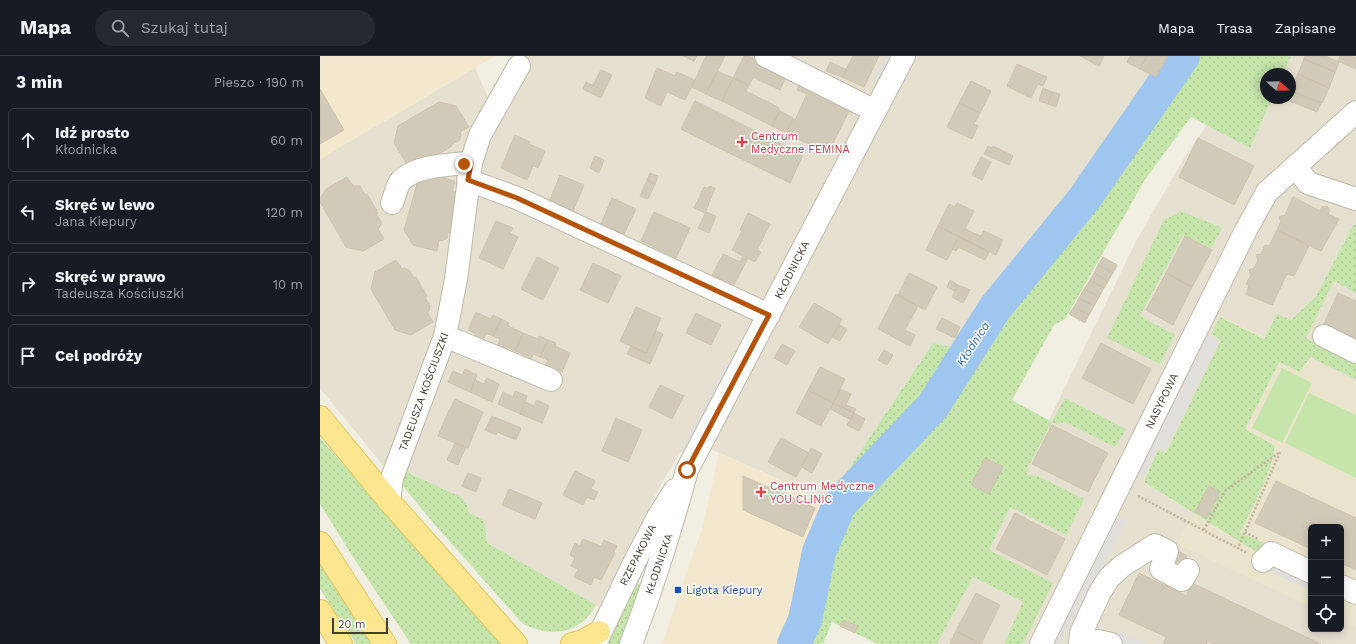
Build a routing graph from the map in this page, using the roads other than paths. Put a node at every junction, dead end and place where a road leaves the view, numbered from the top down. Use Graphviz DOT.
graph roads {
  1 [pos="766,56"];
  2 [pos="904,56"];
  3 [pos="519,66"];
  4 [pos="875,111"];
  5 [pos="1356,112"];
  6 [pos="1295,166"];
  7 [pos="470,172"];
  8 [pos="1356,199"];
  9 [pos="392,203"];
  10 [pos="769,315"];
  11 [pos="445,336"];
  12 [pos="1324,336"];
  13 [pos="1356,352"];
  14 [pos="551,380"];
  15 [pos="320,417"];
  16 [pos="687,470"];
  17 [pos="389,501"];
  18 [pos="320,543"];
  19 [pos="1263,561"];
  20 [pos="1188,570"];
  21 [pos="1308,571"];
  22 [pos="1344,587"];
  23 [pos="1356,593"];
  24 [pos="320,611"];
  25 [pos="597,638"];
  26 [pos="513,641"];
  27 [pos="342,644"];
  28 [pos="386,644"];
  29 [pos="530,644"];
  30 [pos="572,644"];
  31 [pos="631,644"];
  32 [pos="1041,644"];
  33 [pos="1080,644"];
  34 [pos="1085,644"];
  35 [pos="1111,644"];
  1 -- 4 [label="street"];
  2 -- 4 [label="street, KŁODNICKA"];
  3 -- 7 [label="street, TADEUSZA KOŚCIUSZKI"];
  4 -- 10 [label="street, KŁODNICKA"];
  5 -- 6 [label="street, NASYPOWA"];
  6 -- 8 [label="street"];
  6 -- 32 [label="street, NASYPOWA"];
  7 -- 9 [label="street"];
  7 -- 10 [label="street"];
  7 -- 11 [label="street, TADEUSZA KOŚCIUSZKI"];
  10 -- 16 [label="street, KŁODNICKA"];
  11 -- 14 [label="street"];
  11 -- 17 [label="street, TADEUSZA KOŚCIUSZKI"];
  12 -- 13 [label="street"];
  15 -- 17 [label="main road"];
  16 -- 25 [label="street, RZEPAKOWA"];
  16 -- 31 [label="street, KŁODNICKA"];
  17 -- 26 [label="main road"];
  18 -- 28 [label="main road"];
  19 -- 21 [label="street"];
  20 -- 33 [label="street"];
  22 -- 23 [label="street"];
  24 -- 27 [label="main road"];
  25 -- 30 [label="main road"];
  26 -- 29 [label="main road"];
  34 -- 35 [label="street"];
}
